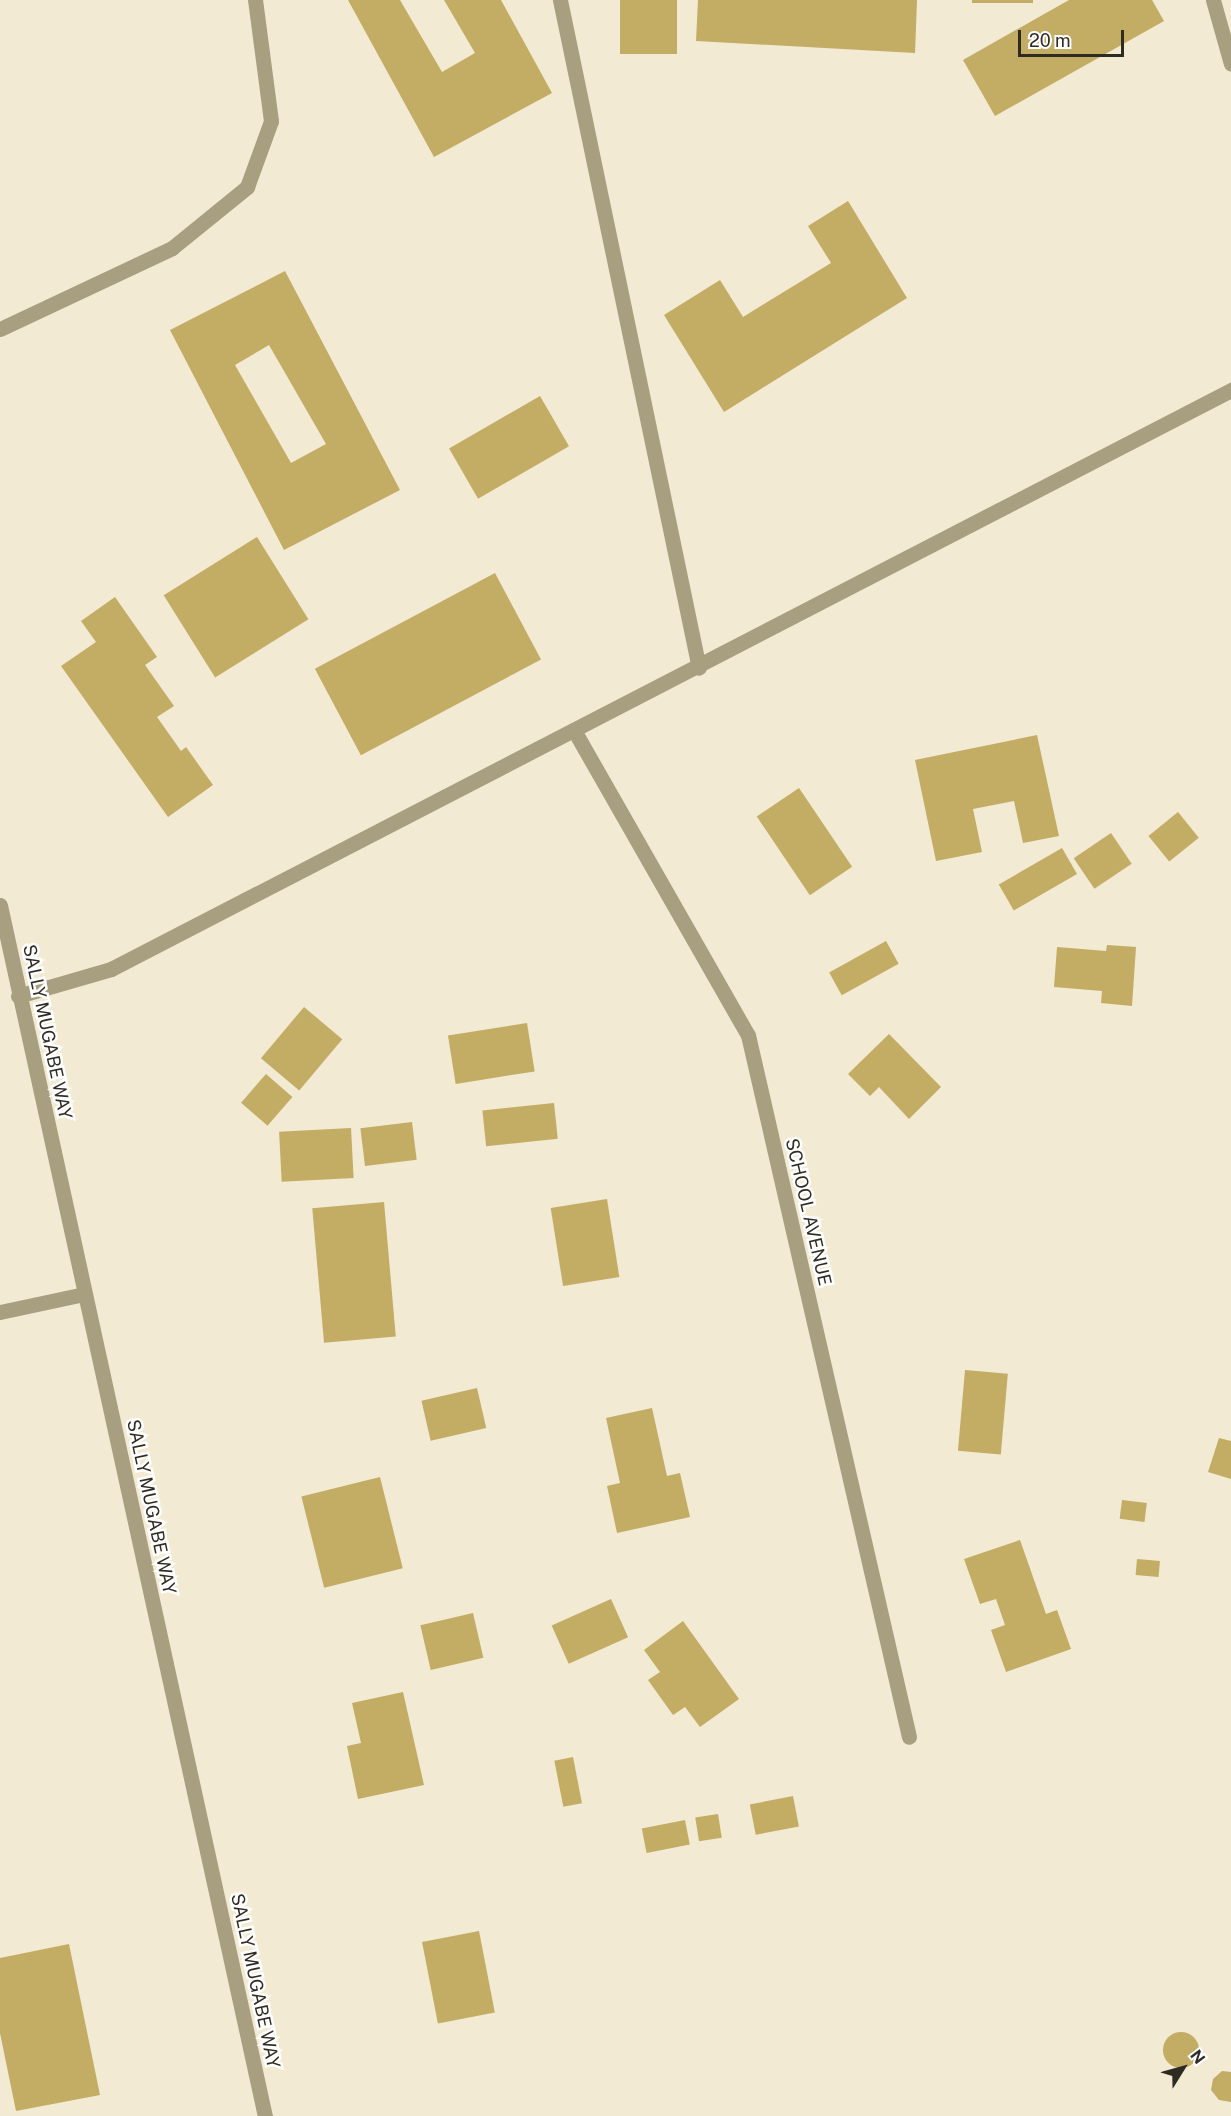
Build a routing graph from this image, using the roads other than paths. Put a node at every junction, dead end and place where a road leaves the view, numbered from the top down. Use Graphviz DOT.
graph roads {
  1 [pos="255,0"];
  2 [pos="560,0"];
  3 [pos="1213,0"];
  4 [pos="1231,64"];
  5 [pos="0,329"];
  6 [pos="1231,390"];
  7 [pos="699,668"];
  8 [pos="575,732"];
  9 [pos="0,905"];
  10 [pos="18,996"];
  11 [pos="84,1294"];
  12 [pos="0,1312"];
  13 [pos="909,1737"];
  14 [pos="265,2116"];
  1 -- 5 [label="street"];
  2 -- 7 [label="street"];
  3 -- 4 [label="street"];
  6 -- 7 [label="street"];
  7 -- 8 [label="street"];
  8 -- 10 [label="street"];
  8 -- 13 [label="street, SCHOOL AVENUE"];
  9 -- 10 [label="street, SALLY MUGABE WAY"];
  10 -- 11 [label="street, SALLY MUGABE WAY"];
  11 -- 12 [label="street"];
  11 -- 14 [label="street, SALLY MUGABE WAY"];
}
